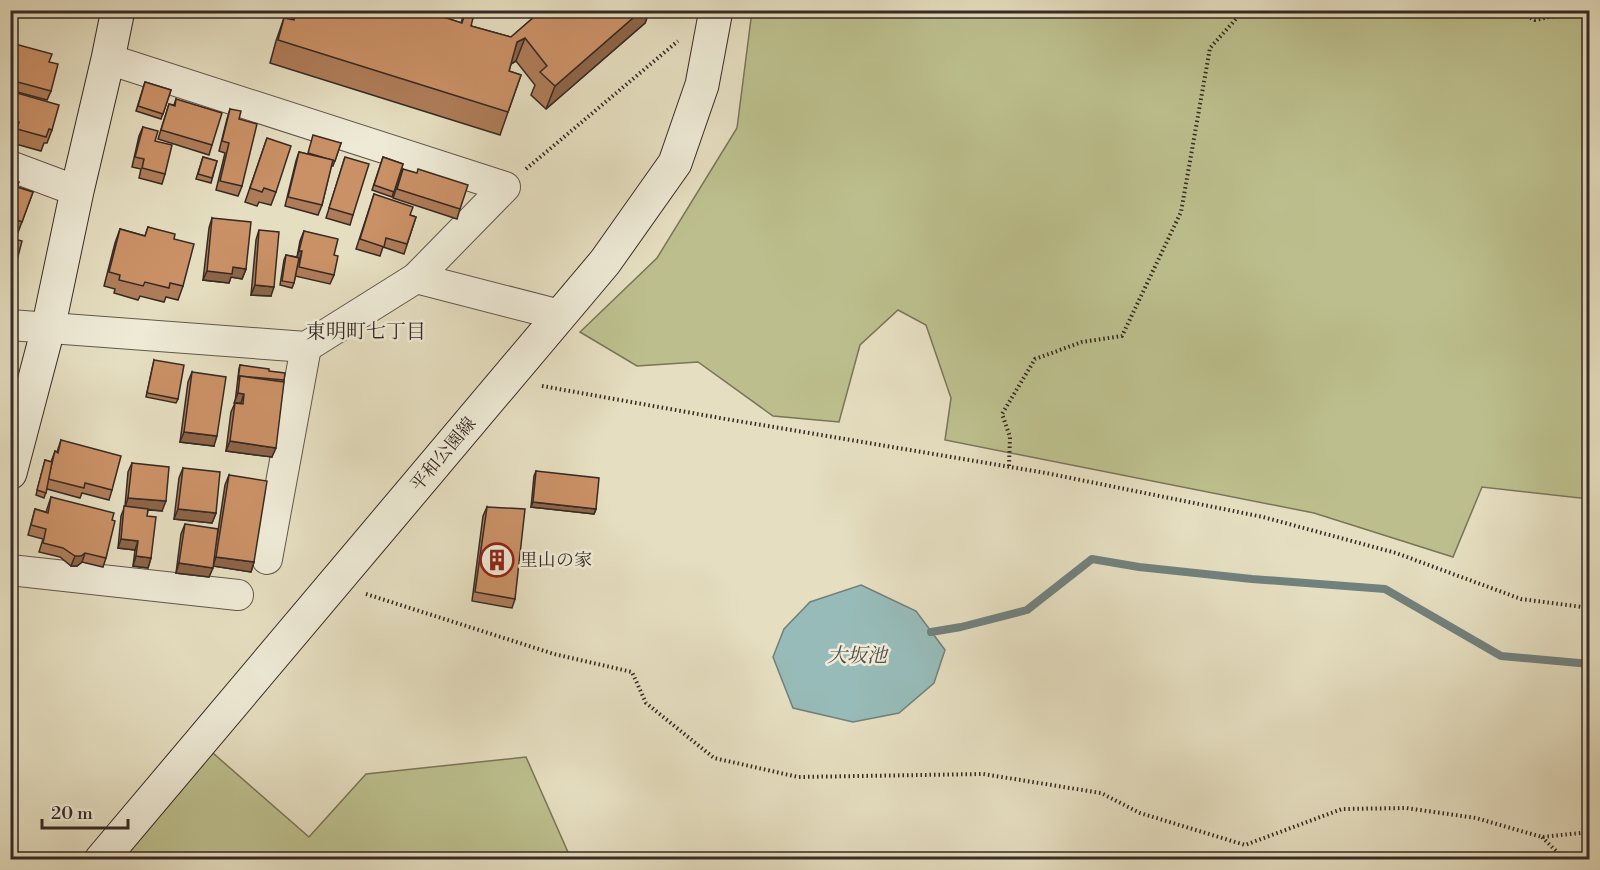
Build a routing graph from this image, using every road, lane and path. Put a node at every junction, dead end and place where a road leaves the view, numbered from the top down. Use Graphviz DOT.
graph roads {
  1 [pos="118,10"];
  2 [pos="716,10"];
  3 [pos="1244,10"];
  4 [pos="1514,10"];
  5 [pos="1583,10"];
  6 [pos="687,33"];
  7 [pos="108,59"];
  8 [pos="10,166"];
  9 [pos="505,187"];
  10 [pos="77,191"];
  11 [pos="416,278"];
  12 [pos="561,315"];
  13 [pos="10,325"];
  14 [pos="48,329"];
  15 [pos="306,348"];
  16 [pos="506,379"];
  17 [pos="1009,466"];
  18 [pos="10,473"];
  19 [pos="267,559"];
  20 [pos="10,570"];
  21 [pos="334,583"];
  22 [pos="238,595"];
  23 [pos="1590,608"];
  24 [pos="1590,832"];
  25 [pos="1542,837"];
  26 [pos="101,860"];
  27 [pos="1565,860"];
  1 -- 7 [label="street"];
  2 -- 12 [label="street, 平和公園線"];
  3 -- 17 [label="path"];
  4 -- 5 [label="path"];
  6 -- 9 [label="path"];
  7 -- 9 [label="street"];
  7 -- 10 [label="street"];
  8 -- 10 [label="street"];
  9 -- 11 [label="street"];
  10 -- 14 [label="street"];
  11 -- 12 [label="street"];
  11 -- 15 [label="street"];
  12 -- 16 [label="street, 平和公園線"];
  13 -- 14 [label="street"];
  14 -- 15 [label="street"];
  14 -- 18 [label="street"];
  15 -- 19 [label="street"];
  16 -- 17 [label="path"];
  16 -- 21 [label="street, 平和公園線"];
  17 -- 23 [label="path"];
  20 -- 22 [label="street"];
  21 -- 25 [label="path"];
  21 -- 26 [label="street, 平和公園線"];
  24 -- 25 [label="path"];
  25 -- 27 [label="path"];
}
